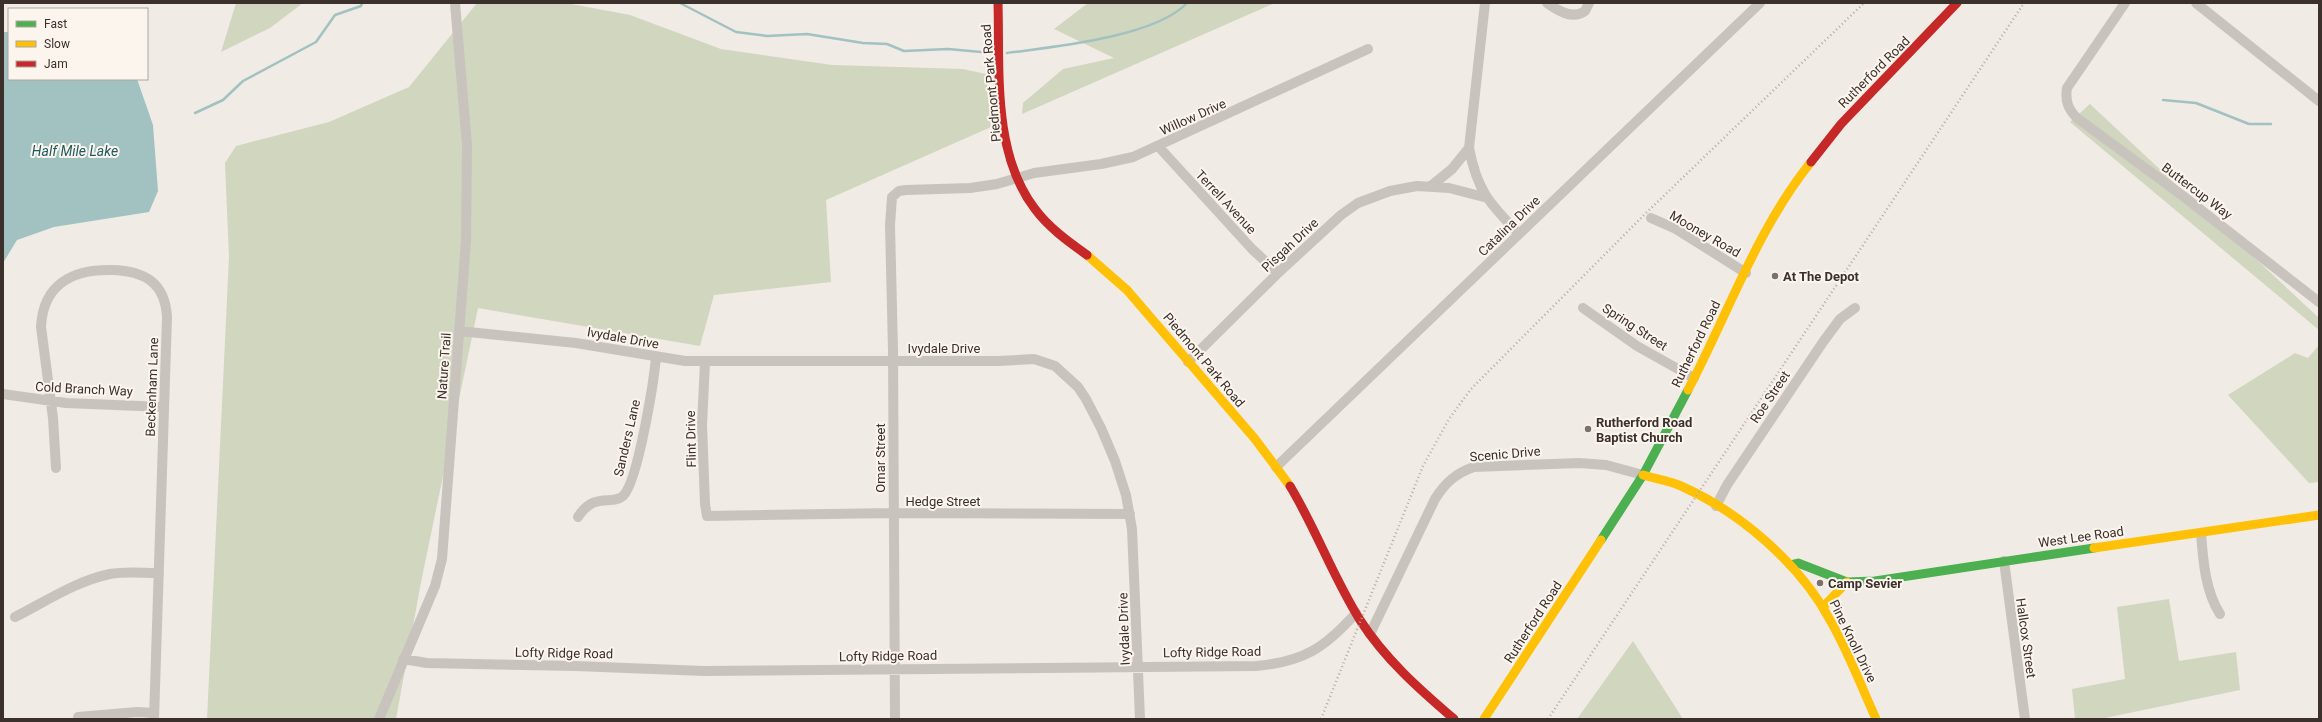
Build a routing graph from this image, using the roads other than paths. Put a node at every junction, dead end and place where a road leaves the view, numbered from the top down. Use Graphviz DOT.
graph roads {
  1 [pos="455,3"];
  2 [pos="998,3"];
  3 [pos="1485,3"];
  4 [pos="1547,3"];
  5 [pos="1589,3"];
  6 [pos="1760,3"];
  7 [pos="1957,3"];
  8 [pos="2125,3"];
  9 [pos="2196,3"];
  10 [pos="1368,49"];
  11 [pos="2319,101"];
  12 [pos="1158,146"];
  13 [pos="1469,148"];
  14 [pos="1019,179"];
  15 [pos="1431,186"];
  16 [pos="892,197"];
  17 [pos="1484,197"];
  18 [pos="1651,218"];
  19 [pos="1519,234"];
  20 [pos="1278,273"];
  21 [pos="1746,273"];
  22 [pos="2319,302"];
  23 [pos="1583,308"];
  24 [pos="1855,308"];
  25 [pos="460,331"];
  26 [pos="656,357"];
  27 [pos="893,361"];
  28 [pos="706,362"];
  29 [pos="1188,362"];
  30 [pos="1694,378"];
  31 [pos="3,394"];
  32 [pos="51,401"];
  33 [pos="164,407"];
  34 [pos="1276,467"];
  35 [pos="56,468"];
  36 [pos="1643,475"];
  37 [pos="1716,506"];
  38 [pos="893,514"];
  39 [pos="1130,514"];
  40 [pos="2319,515"];
  41 [pos="707,516"];
  42 [pos="578,518"];
  43 [pos="2201,532"];
  44 [pos="2004,561"];
  45 [pos="1790,565"];
  46 [pos="159,573"];
  47 [pos="1846,582"];
  48 [pos="1823,607"];
  49 [pos="1356,613"];
  50 [pos="2220,614"];
  51 [pos="15,617"];
  52 [pos="1370,634"];
  53 [pos="403,660"];
  54 [pos="1138,666"];
  55 [pos="894,668"];
  56 [pos="154,716"];
  57 [pos="78,717"];
  58 [pos="379,719"];
  59 [pos="895,719"];
  60 [pos="1140,719"];
  61 [pos="1454,719"];
  62 [pos="1484,719"];
  63 [pos="1876,719"];
  64 [pos="2025,719"];
  1 -- 25 [label="street, Nature Trail"];
  2 -- 14 [label="street, Piedmont Park Road"];
  3 -- 13 [label="street"];
  4 -- 5 [label="street"];
  6 -- 19 [label="street, Catalina Drive"];
  7 -- 21 [label="street, Rutherford Road"];
  8 -- 22 [label="street, Buttercup Way"];
  9 -- 11 [label="street"];
  10 -- 12 [label="street, Willow Drive"];
  12 -- 14 [label="street, Willow Drive"];
  12 -- 20 [label="street, Terrell Avenue"];
  13 -- 15 [label="street"];
  13 -- 17 [label="street"];
  14 -- 16 [label="street, Willow Drive"];
  14 -- 29 [label="street, Piedmont Park Road"];
  15 -- 17 [label="street, Pisgah Drive"];
  15 -- 20 [label="street, Pisgah Drive"];
  16 -- 27 [label="street, Omar Street"];
  17 -- 19 [label="street"];
  18 -- 21 [label="street, Mooney Road"];
  19 -- 34 [label="street, Catalina Drive"];
  20 -- 29 [label="street, Pisgah Drive"];
  21 -- 30 [label="street, Rutherford Road"];
  23 -- 30 [label="street, Spring Street"];
  24 -- 37 [label="street, Roe Street"];
  25 -- 26 [label="street, Ivydale Drive"];
  25 -- 53 [label="street, Nature Trail"];
  26 -- 28 [label="street, Ivydale Drive"];
  26 -- 42 [label="street, Sanders Lane"];
  27 -- 28 [label="street, Ivydale Drive"];
  27 -- 38 [label="street, Omar Street"];
  27 -- 39 [label="street, Ivydale Drive"];
  28 -- 41 [label="street, Flint Drive"];
  29 -- 34 [label="street, Piedmont Park Road"];
  30 -- 36 [label="street, Rutherford Road"];
  31 -- 32 [label="street, Cold Branch Way"];
  32 -- 33 [label="street, Cold Branch Way"];
  32 -- 33 [label="street, Beckenham Lane"];
  32 -- 35 [label="street, Beckenham Lane"];
  33 -- 46 [label="street, Beckenham Lane"];
  34 -- 49 [label="street, Piedmont Park Road"];
  36 -- 37 [label="street, Pine Knoll Drive"];
  36 -- 52 [label="street, Scenic Drive"];
  36 -- 62 [label="street, Rutherford Road"];
  37 -- 45 [label="street, Pine Knoll Drive"];
  38 -- 39 [label="street, Hedge Street"];
  38 -- 41 [label="street, Hedge Street"];
  38 -- 55 [label="street, Omar Street"];
  39 -- 54 [label="street, Ivydale Drive"];
  40 -- 43 [label="street, West Lee Road"];
  43 -- 44 [label="street, West Lee Road"];
  43 -- 50 [label="street"];
  44 -- 47 [label="street, West Lee Road"];
  44 -- 64 [label="street, Hallcox Street"];
  45 -- 47 [label="street, West Lee Road"];
  45 -- 48 [label="street, Pine Knoll Drive"];
  46 -- 51 [label="street"];
  46 -- 56 [label="street, Beckenham Lane"];
  47 -- 48 [label="street"];
  48 -- 63 [label="street, Pine Knoll Drive"];
  49 -- 52 [label="street, Piedmont Park Road"];
  49 -- 54 [label="street, Lofty Ridge Road"];
  52 -- 61 [label="street, Piedmont Park Road"];
  53 -- 55 [label="street, Lofty Ridge Road"];
  53 -- 58 [label="street, Nature Trail"];
  54 -- 55 [label="street, Lofty Ridge Road"];
  54 -- 60 [label="street, Ivydale Drive"];
  55 -- 59 [label="street, Omar Street"];
  56 -- 57 [label="street"];
}
